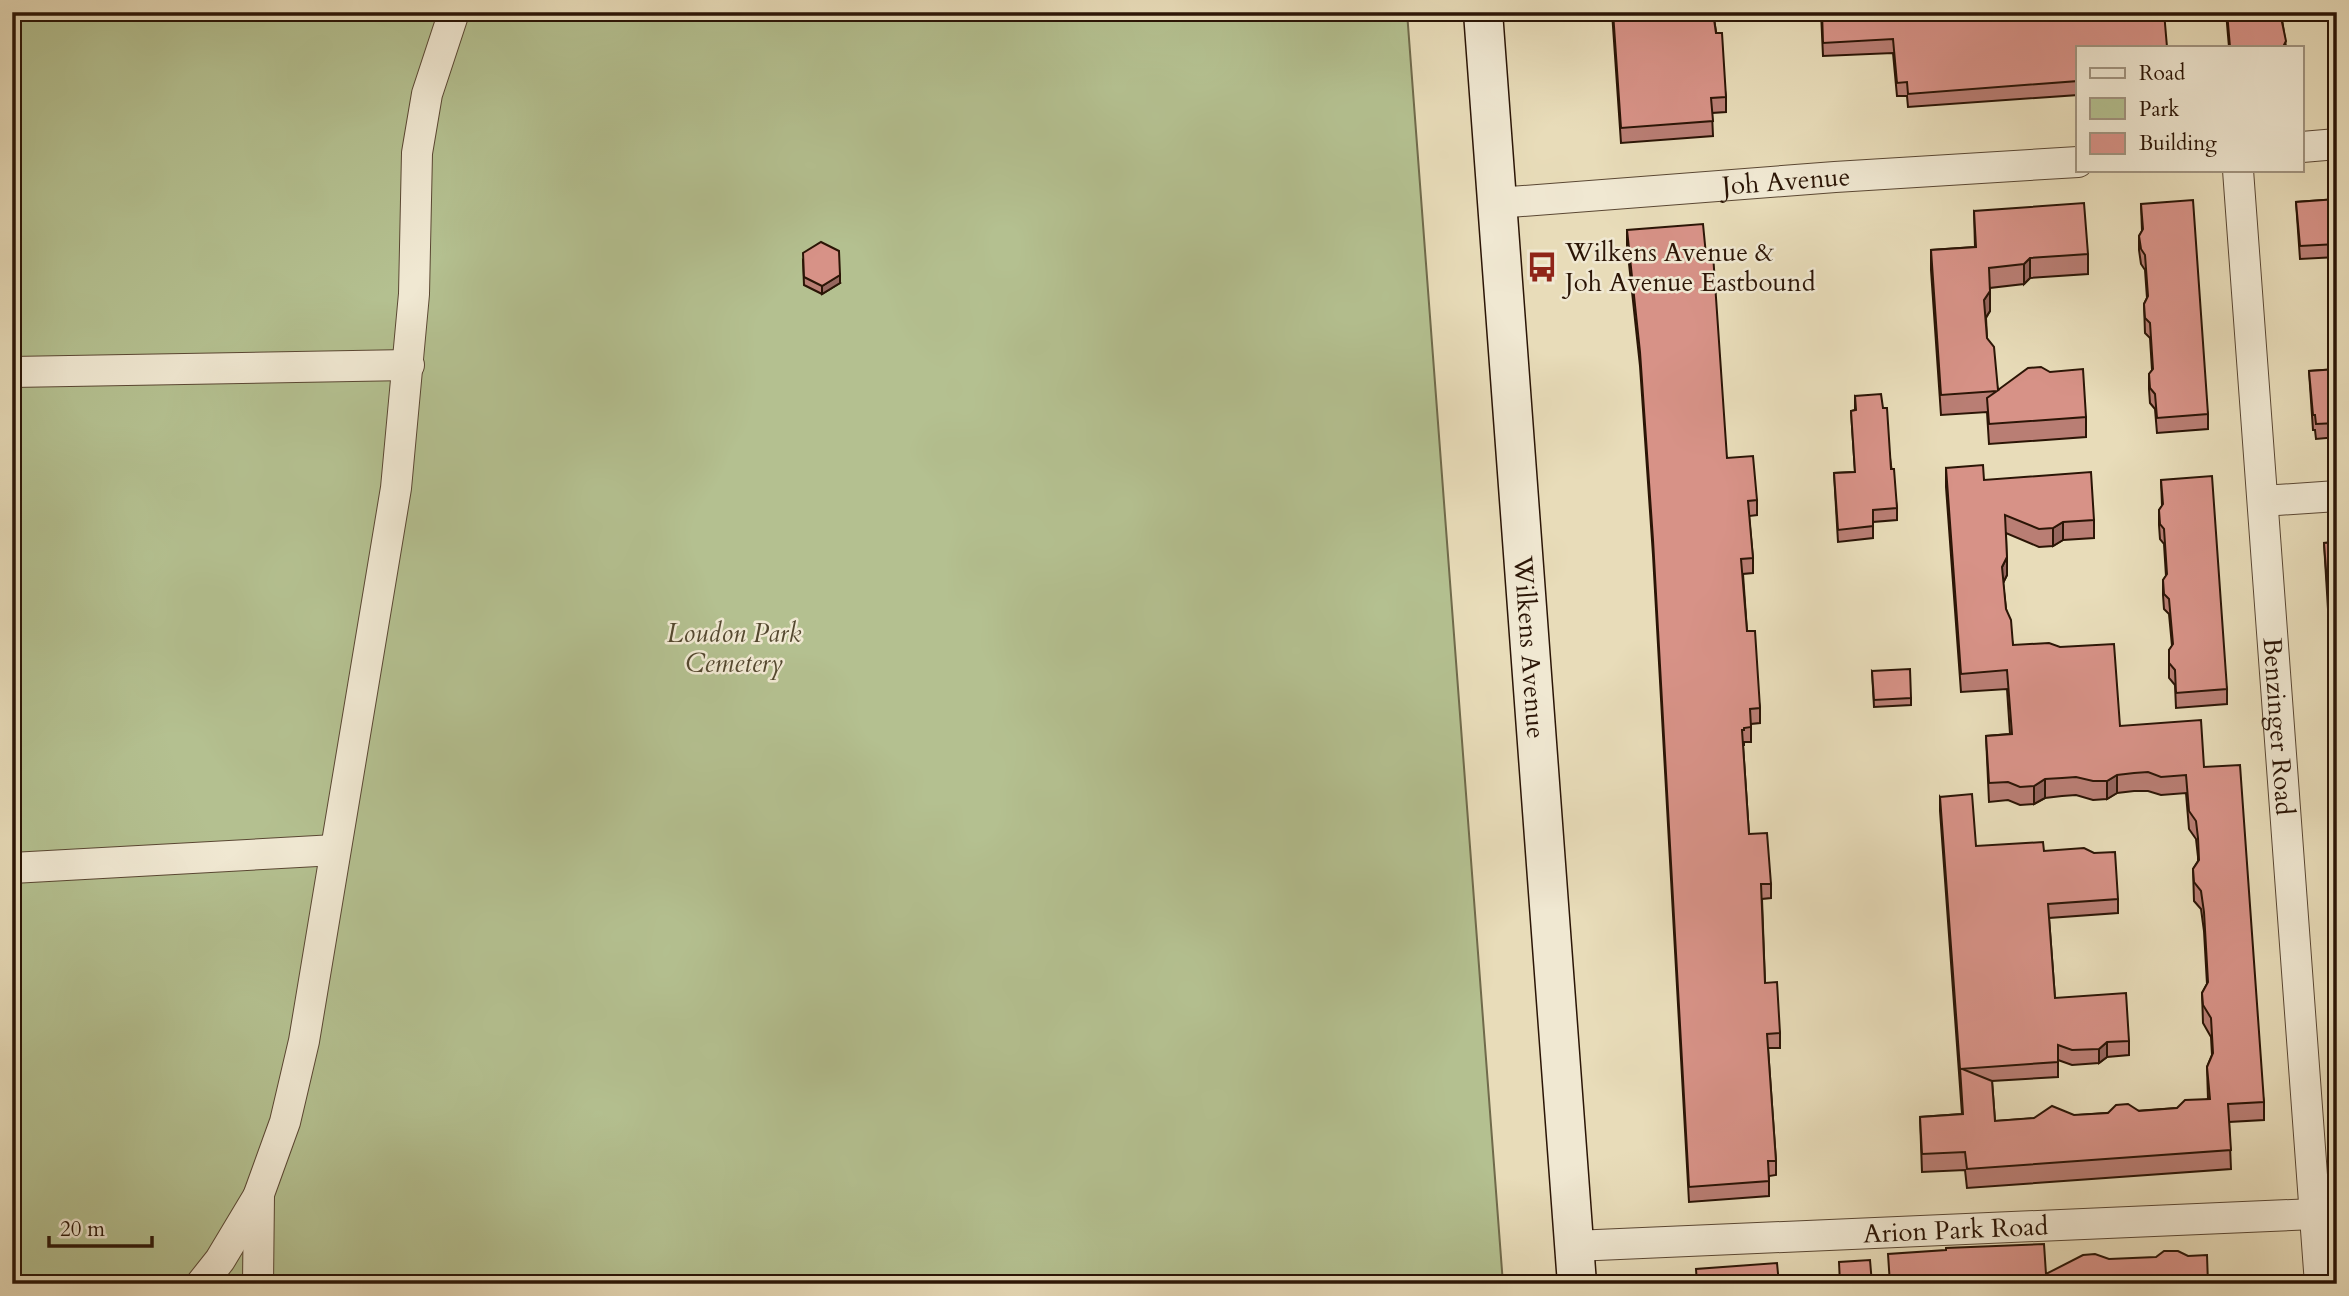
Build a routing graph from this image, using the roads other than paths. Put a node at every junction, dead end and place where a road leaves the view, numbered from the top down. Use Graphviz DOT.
graph roads {
  1 [pos="454,12"];
  2 [pos="1483,12"];
  3 [pos="2337,144"];
  4 [pos="2304,147"];
  5 [pos="2076,162"];
  6 [pos="2238,172"];
  7 [pos="1497,202"];
  8 [pos="409,365"];
  9 [pos="12,372"];
  10 [pos="2337,496"];
  11 [pos="2263,502"];
  12 [pos="335,850"];
  13 [pos="12,868"];
  14 [pos="260,1194"];
  15 [pos="2326,1214"];
  16 [pos="1574,1246"];
  17 [pos="201,1284"];
  18 [pos="258,1284"];
  19 [pos="1577,1284"];
  20 [pos="2320,1284"];
  1 -- 8 [label="street"];
  2 -- 7 [label="main road, Wilkens Avenue"];
  3 -- 4 [label="street"];
  5 -- 7 [label="street, Joh Avenue"];
  6 -- 11 [label="street, Benzinger Road"];
  7 -- 16 [label="main road, Wilkens Avenue"];
  8 -- 9 [label="street"];
  8 -- 12 [label="street"];
  10 -- 11 [label="street"];
  11 -- 15 [label="street, Benzinger Road"];
  12 -- 13 [label="street"];
  12 -- 14 [label="street"];
  14 -- 17 [label="street"];
  14 -- 18 [label="street"];
  15 -- 16 [label="street, Arion Park Road"];
  15 -- 20 [label="street, Benzinger Road"];
  16 -- 19 [label="main road, Wilkens Avenue"];
}
